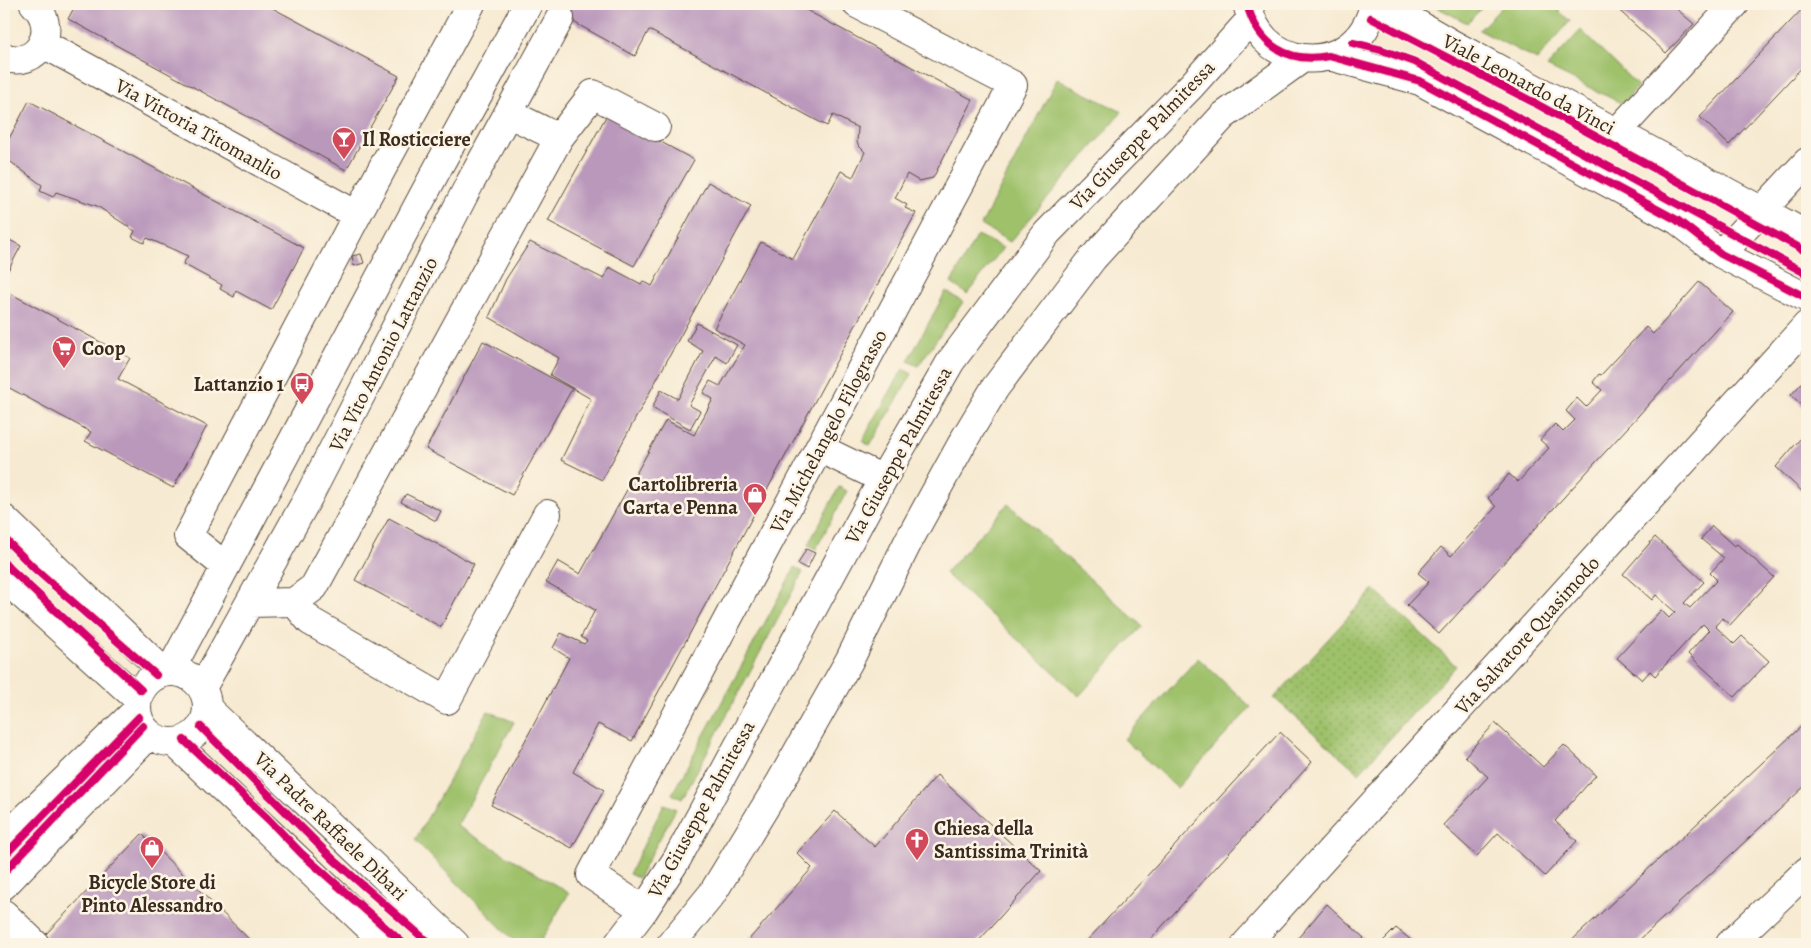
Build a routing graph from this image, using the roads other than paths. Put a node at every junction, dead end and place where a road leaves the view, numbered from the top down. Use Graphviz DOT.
graph roads {
  1 [pos="34,4"];
  2 [pos="470,4"];
  3 [pos="528,4"];
  4 [pos="857,4"];
  5 [pos="1374,4"];
  6 [pos="1383,4"];
  7 [pos="1735,4"];
  8 [pos="1249,11"];
  9 [pos="560,18"];
  10 [pos="42,44"];
  11 [pos="1316,57"];
  12 [pos="8,63"];
  13 [pos="508,113"];
  14 [pos="656,127"];
  15 [pos="1617,132"];
  16 [pos="559,138"];
  17 [pos="1807,162"];
  18 [pos="1763,209"];
  19 [pos="357,215"];
  20 [pos="1807,234"];
  21 [pos="1721,254"];
  22 [pos="1807,298"];
  23 [pos="1807,325"];
  24 [pos="819,448"];
  25 [pos="883,479"];
  26 [pos="547,514"];
  27 [pos="4,519"];
  28 [pos="225,566"];
  29 [pos="4,578"];
  30 [pos="294,602"];
  31 [pos="250,603"];
  32 [pos="167,672"];
  33 [pos="205,698"];
  34 [pos="150,721"];
  35 [pos="4,839"];
  36 [pos="1807,871"];
  37 [pos="4,885"];
  38 [pos="644,910"];
  39 [pos="4,914"];
  40 [pos="4,934"];
  41 [pos="14,944"];
  42 [pos="35,944"];
  43 [pos="387,944"];
  44 [pos="455,944"];
  45 [pos="618,944"];
  46 [pos="671,944"];
  47 [pos="1246,944"];
  48 [pos="1730,944"];
  1 -- 10 [label="street"];
  2 -- 19 [label="street"];
  3 -- 28 [label="street, Via Vito Antonio Lattanzio"];
  4 -- 24 [label="street, Via Michelangelo Filograsso"];
  5 -- 11 [label="street"];
  6 -- 15 [label="street, Viale Leonardo da Vinci"];
  7 -- 15 [label="street"];
  8 -- 11 [label="street"];
  8 -- 25 [label="street, Via Giuseppe Palmitessa"];
  9 -- 13 [label="street, Via Vito Antonio Lattanzio"];
  10 -- 12 [label="street"];
  10 -- 19 [label="street, Via Vittoria Titomanlio"];
  11 -- 21 [label="street"];
  11 -- 46 [label="street"];
  13 -- 16 [label="street"];
  13 -- 31 [label="street, Via Vito Antonio Lattanzio"];
  14 -- 16 [label="street"];
  15 -- 18 [label="street, Viale Leonardo da Vinci"];
  16 -- 30 [label="street"];
  17 -- 18 [label="street"];
  18 -- 20 [label="street, Viale Leonardo da Vinci"];
  18 -- 21 [label="street"];
  19 -- 28 [label="street"];
  21 -- 22 [label="street"];
  23 -- 47 [label="street, Via Salvatore Quasimodo"];
  24 -- 25 [label="street"];
  24 -- 38 [label="street, Via Michelangelo Filograsso"];
  25 -- 38 [label="street, Via Giuseppe Palmitessa"];
  26 -- 30 [label="street"];
  27 -- 32 [label="street"];
  28 -- 32 [label="street, Via Vito Antonio Lattanzio"];
  29 -- 34 [label="street"];
  30 -- 31 [label="street"];
  31 -- 33 [label="street, Via Vito Antonio Lattanzio"];
  32 -- 33 [label="street"];
  32 -- 34 [label="street"];
  33 -- 34 [label="street"];
  33 -- 44 [label="street, Via Padre Raffaele Dibari"];
  34 -- 35 [label="street"];
  34 -- 37 [label="street"];
  34 -- 43 [label="street"];
  36 -- 48 [label="street"];
  38 -- 45 [label="street, Via Giuseppe Palmitessa"];
  39 -- 42 [label="street"];
  40 -- 41 [label="street"];
}
